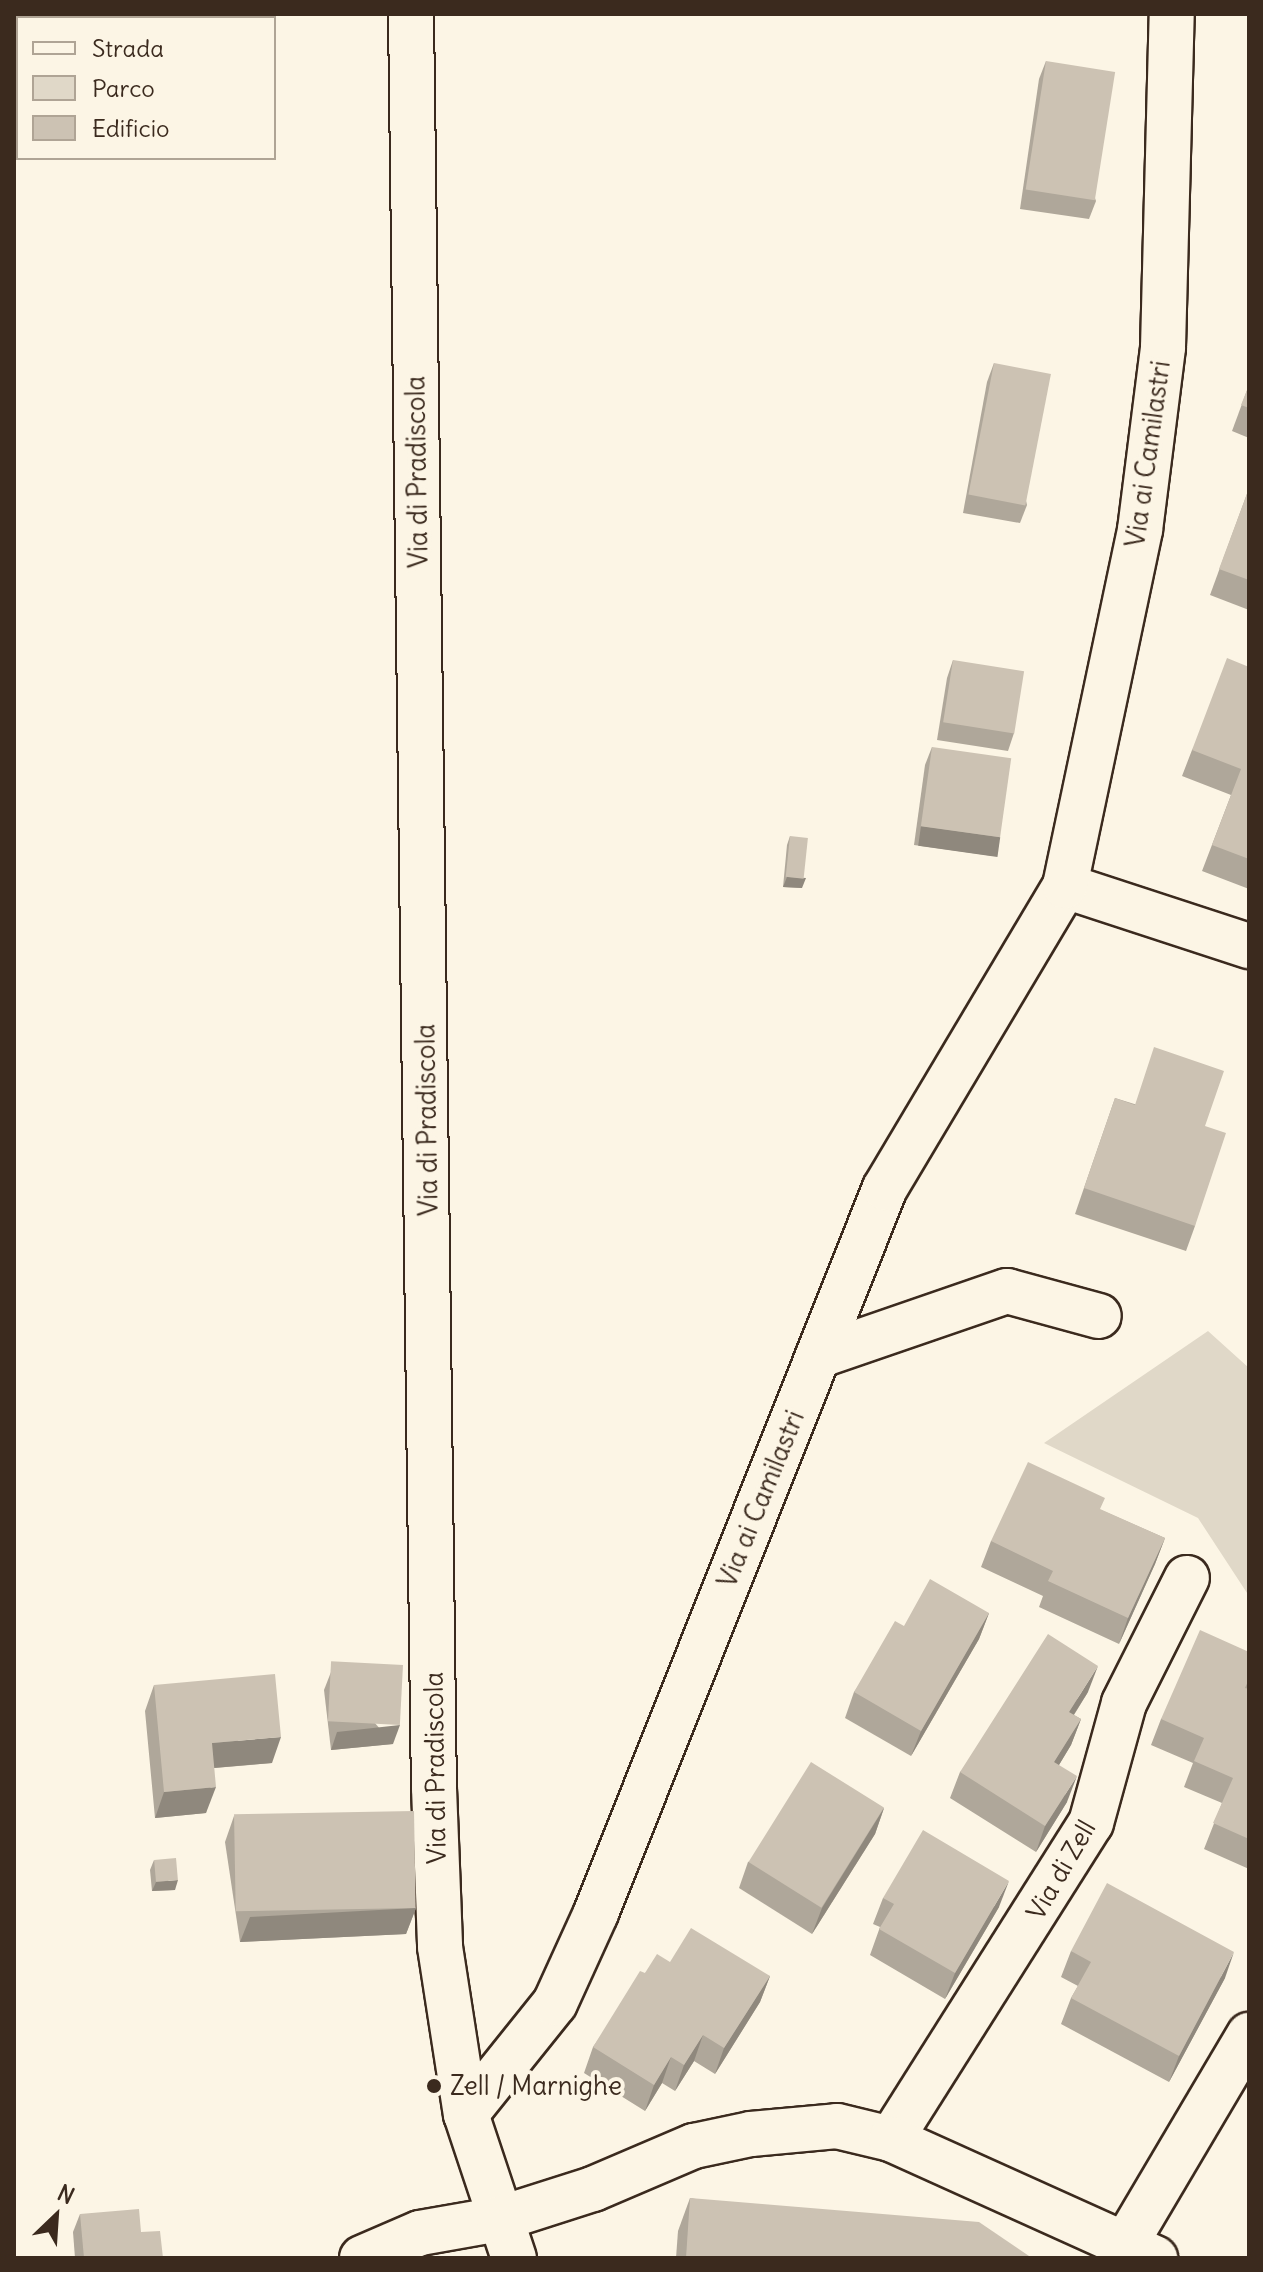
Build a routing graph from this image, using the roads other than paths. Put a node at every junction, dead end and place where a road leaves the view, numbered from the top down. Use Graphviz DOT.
graph roads {
  1 [pos="411,14"];
  2 [pos="1172,14"];
  3 [pos="1065,886"];
  4 [pos="1249,946"];
  5 [pos="1099,1316"];
  6 [pos="818,1356"];
  7 [pos="1187,1578"];
  8 [pos="1249,2035"];
  9 [pos="466,2114"];
  10 [pos="891,2139"];
  11 [pos="506,2238"];
  12 [pos="1140,2250"];
  13 [pos="362,2258"];
  1 -- 9 [label="street, Via di Pradiscola"];
  2 -- 3 [label="street, Via ai Camilastri"];
  3 -- 4 [label="street"];
  3 -- 6 [label="street, Via ai Camilastri"];
  5 -- 6 [label="street"];
  6 -- 9 [label="street, Via ai Camilastri"];
  7 -- 10 [label="street, Via di Zell"];
  8 -- 12 [label="street"];
  9 -- 11 [label="street, Via di Pradiscola"];
  10 -- 11 [label="street"];
  10 -- 12 [label="street"];
  11 -- 13 [label="street"];
}
